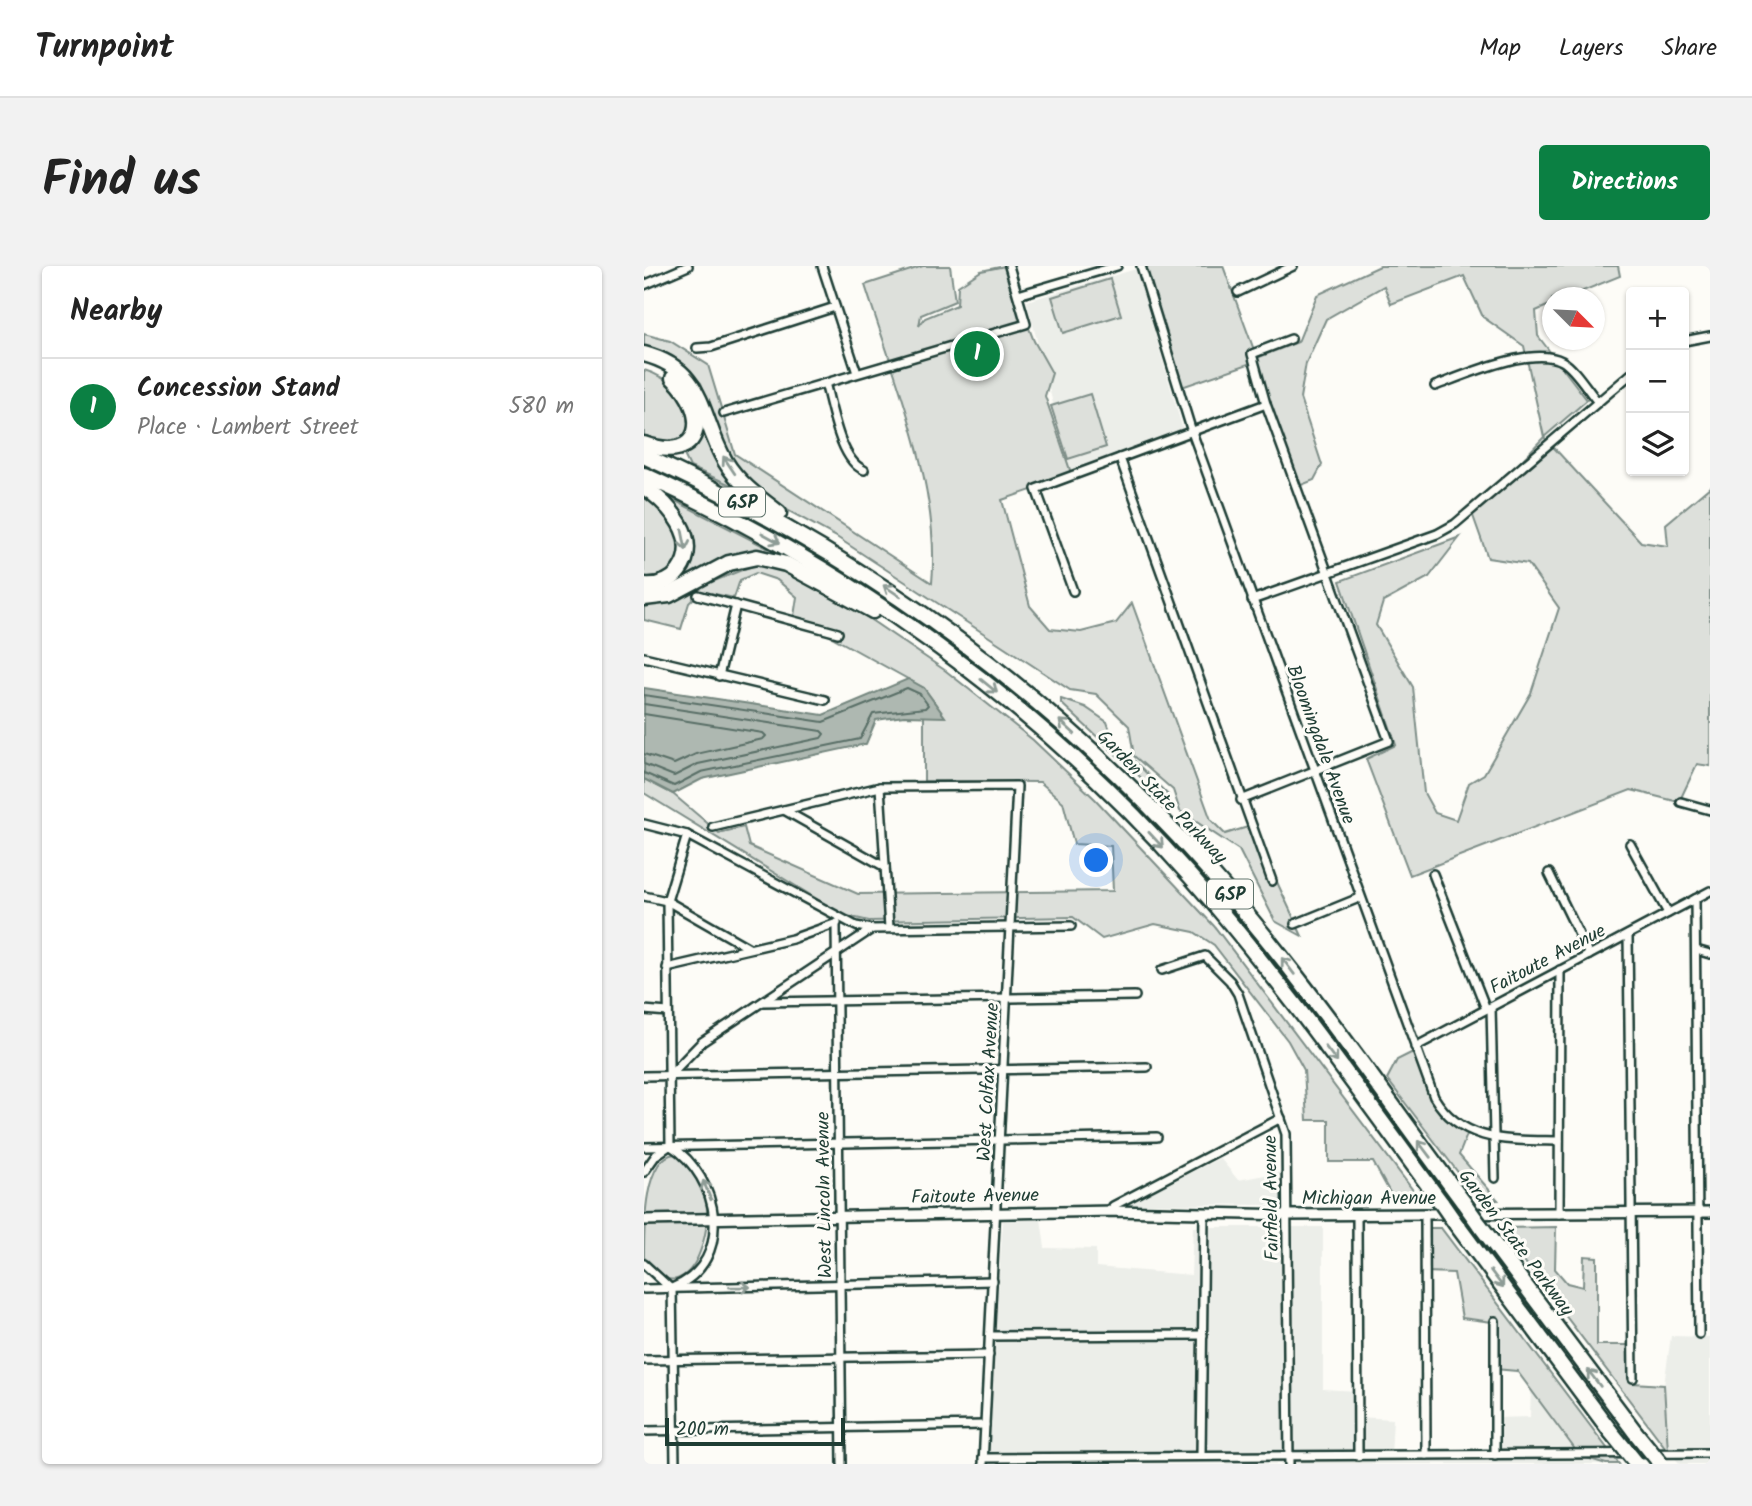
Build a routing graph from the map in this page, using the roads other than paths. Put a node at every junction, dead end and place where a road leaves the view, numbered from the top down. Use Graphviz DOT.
graph roads {
  1 [pos="688,266"];
  2 [pos="822,266"];
  3 [pos="1010,266"];
  4 [pos="1116,266"];
  5 [pos="1141,266"];
  6 [pos="1293,266"];
  7 [pos="644,285"];
  8 [pos="1238,292"];
  9 [pos="1018,295"];
  10 [pos="835,307"];
  11 [pos="1710,336"];
  12 [pos="1292,339"];
  13 [pos="1689,340"];
  14 [pos="697,348"];
  15 [pos="644,354"];
  16 [pos="644,364"];
  17 [pos="857,373"];
  18 [pos="1626,378"];
  19 [pos="825,383"];
  20 [pos="1435,386"];
  21 [pos="1598,402"];
  22 [pos="1266,404"];
  23 [pos="724,413"];
  24 [pos="1192,432"];
  25 [pos="644,444"];
  26 [pos="644,456"];
  27 [pos="1120,458"];
  28 [pos="864,470"];
  29 [pos="644,475"];
  30 [pos="644,487"];
  31 [pos="837,556"];
  32 [pos="1330,572"];
  33 [pos="644,585"];
  34 [pos="1073,591"];
  35 [pos="698,595"];
  36 [pos="644,598"];
  37 [pos="1252,600"];
  38 [pos="736,605"];
  39 [pos="838,633"];
  40 [pos="935,644"];
  41 [pos="644,657"];
  42 [pos="719,676"];
  43 [pos="825,700"];
  44 [pos="1315,771"];
  45 [pos="880,787"];
  46 [pos="1241,800"];
  47 [pos="1681,802"];
  48 [pos="783,809"];
  49 [pos="1710,810"];
  50 [pos="644,824"];
  51 [pos="713,827"];
  52 [pos="687,835"];
  53 [pos="1630,844"];
  54 [pos="885,867"];
  55 [pos="1549,873"];
  56 [pos="1433,874"];
  57 [pos="1272,881"];
  58 [pos="1710,891"];
  59 [pos="644,896"];
  60 [pos="1359,898"];
  61 [pos="1695,899"];
  62 [pos="667,901"];
  63 [pos="1668,913"];
  64 [pos="838,923"];
  65 [pos="1295,924"];
  66 [pos="1010,926"];
  67 [pos="1071,926"];
  68 [pos="889,928"];
  69 [pos="872,929"];
  70 [pos="1628,935"];
  71 [pos="750,949"];
  72 [pos="1696,950"];
  73 [pos="835,954"];
  74 [pos="1710,954"];
  75 [pos="1589,955"];
  76 [pos="667,968"];
  77 [pos="1162,971"];
  78 [pos="1560,971"];
  79 [pos="1135,996"];
  80 [pos="1006,998"];
  81 [pos="763,1002"];
  82 [pos="836,1002"];
  83 [pos="1488,1008"];
  84 [pos="644,1010"];
  85 [pos="668,1012"];
  86 [pos="1415,1047"];
  87 [pos="1147,1067"];
  88 [pos="1003,1070"];
  89 [pos="837,1073"];
  90 [pos="644,1076"];
  91 [pos="669,1076"];
  92 [pos="1281,1118"];
  93 [pos="1157,1137"];
  94 [pos="1494,1139"];
  95 [pos="1000,1140"];
  96 [pos="1559,1141"];
  97 [pos="838,1143"];
  98 [pos="670,1146"];
  99 [pos="644,1147"];
  100 [pos="644,1172"];
  101 [pos="1495,1178"];
  102 [pos="1113,1211"];
  103 [pos="997,1212"];
  104 [pos="1631,1212"];
  105 [pos="1705,1212"];
  106 [pos="1204,1213"];
  107 [pos="1425,1214"];
  108 [pos="1559,1214"];
  109 [pos="1286,1215"];
  110 [pos="1357,1215"];
  111 [pos="839,1216"];
  112 [pos="714,1219"];
  113 [pos="644,1220"];
  114 [pos="644,1264"];
  115 [pos="993,1281"];
  116 [pos="840,1284"];
  117 [pos="672,1288"];
  118 [pos="644,1289"];
  119 [pos="1495,1321"];
  120 [pos="1699,1334"];
  121 [pos="1203,1335"];
  122 [pos="990,1336"];
  123 [pos="989,1355"];
  124 [pos="841,1357"];
  125 [pos="673,1359"];
  126 [pos="644,1360"];
  127 [pos="1633,1378"];
  128 [pos="985,1425"];
  129 [pos="842,1427"];
  130 [pos="675,1430"];
  131 [pos="644,1431"];
  132 [pos="1710,1453"];
  133 [pos="1426,1455"];
  134 [pos="1495,1455"];
  135 [pos="1201,1456"];
  136 [pos="1358,1456"];
  137 [pos="1289,1460"];
  138 [pos="983,1461"];
  139 [pos="675,1464"];
  140 [pos="842,1464"];
  141 [pos="1637,1464"];
  142 [pos="1661,1464"];
  1 -- 7 [label="street"];
  2 -- 10 [label="street"];
  3 -- 9 [label="street"];
  4 -- 9 [label="street"];
  5 -- 24 [label="street, Bloomingdale Avenue"];
  6 -- 8 [label="street"];
  9 -- 17 [label="street"];
  10 -- 14 [label="street"];
  10 -- 17 [label="street"];
  11 -- 13 [label="street"];
  12 -- 22 [label="street"];
  31 -- 15 [label="highway, one-way"];
  16 -- 25 [label="highway"];
  17 -- 19 [label="street"];
  18 -- 21 [label="street"];
  19 -- 23 [label="street"];
  19 -- 28 [label="street"];
  20 -- 21 [label="street"];
  21 -- 32 [label="street"];
  22 -- 24 [label="street"];
  22 -- 32 [label="street"];
  24 -- 27 [label="street"];
  24 -- 37 [label="street, Bloomingdale Avenue"];
  26 -- 31 [label="highway, Garden State Parkway / GSP"];
  27 -- 34 [label="street"];
  27 -- 46 [label="street"];
  29 -- 40 [label="highway, Garden State Parkway / GSP, one-way"];
  30 -- 33 [label="highway, one-way"];
  142 -- 31 [label="highway, Garden State Parkway / GSP, one-way, bridge"];
  32 -- 37 [label="street"];
  32 -- 44 [label="street"];
  35 -- 38 [label="street"];
  36 -- 40 [label="highway"];
  37 -- 44 [label="street, Bloomingdale Avenue"];
  38 -- 39 [label="street"];
  38 -- 42 [label="street"];
  40 -- 141 [label="highway, Garden State Parkway / GSP, one-way, bridge"];
  41 -- 42 [label="street"];
  42 -- 43 [label="street"];
  44 -- 46 [label="street"];
  44 -- 60 [label="street, Bloomingdale Avenue"];
  45 -- 48 [label="street"];
  45 -- 54 [label="street"];
  45 -- 66 [label="street, West Colfax Avenue"];
  46 -- 57 [label="street"];
  47 -- 49 [label="street"];
  48 -- 51 [label="street"];
  48 -- 54 [label="street"];
  50 -- 52 [label="street"];
  52 -- 62 [label="street"];
  52 -- 64 [label="street"];
  53 -- 63 [label="street"];
  54 -- 68 [label="street"];
  55 -- 75 [label="street"];
  56 -- 83 [label="street"];
  58 -- 61 [label="street, Faitoute Avenue"];
  59 -- 62 [label="street"];
  60 -- 65 [label="street"];
  60 -- 86 [label="street, Bloomingdale Avenue"];
  61 -- 63 [label="street, Faitoute Avenue"];
  61 -- 72 [label="street"];
  62 -- 71 [label="street"];
  62 -- 76 [label="street"];
  63 -- 70 [label="street, Faitoute Avenue"];
  64 -- 69 [label="street"];
  64 -- 71 [label="street"];
  64 -- 73 [label="street, West Lincoln Avenue"];
  66 -- 67 [label="street"];
  66 -- 68 [label="street"];
  66 -- 80 [label="street, West Colfax Avenue"];
  68 -- 69 [label="street"];
  69 -- 73 [label="street"];
  70 -- 75 [label="street, Faitoute Avenue"];
  70 -- 104 [label="street"];
  71 -- 76 [label="street"];
  72 -- 74 [label="street"];
  72 -- 105 [label="street"];
  73 -- 81 [label="street"];
  73 -- 82 [label="street, West Lincoln Avenue"];
  75 -- 78 [label="street, Faitoute Avenue"];
  76 -- 85 [label="street"];
  77 -- 92 [label="street, Fairfield Avenue"];
  78 -- 83 [label="street, Faitoute Avenue"];
  78 -- 96 [label="street"];
  79 -- 80 [label="street"];
  80 -- 82 [label="street"];
  80 -- 88 [label="street, West Colfax Avenue"];
  81 -- 82 [label="street"];
  81 -- 91 [label="street"];
  82 -- 89 [label="street, West Lincoln Avenue"];
  83 -- 86 [label="street, Faitoute Avenue"];
  83 -- 94 [label="street"];
  84 -- 85 [label="street"];
  85 -- 91 [label="street"];
  86 -- 94 [label="street, Bloomingdale Avenue"];
  87 -- 88 [label="street"];
  88 -- 89 [label="street"];
  88 -- 95 [label="street, West Colfax Avenue"];
  89 -- 91 [label="street"];
  89 -- 97 [label="street, West Lincoln Avenue"];
  90 -- 91 [label="street"];
  91 -- 98 [label="street"];
  92 -- 102 [label="street"];
  92 -- 109 [label="street, Fairfield Avenue"];
  93 -- 95 [label="street"];
  94 -- 96 [label="street, Bloomingdale Avenue"];
  94 -- 101 [label="street"];
  95 -- 97 [label="street"];
  95 -- 103 [label="street, West Colfax Avenue"];
  96 -- 108 [label="street"];
  97 -- 98 [label="street"];
  97 -- 111 [label="street, West Lincoln Avenue"];
  98 -- 99 [label="street"];
  98 -- 100 [label="street"];
  112 -- 98 [label="street, one-way"];
  102 -- 103 [label="street, Faitoute Avenue"];
  102 -- 106 [label="street, Michigan Avenue"];
  103 -- 111 [label="street, Faitoute Avenue"];
  103 -- 115 [label="street, West Colfax Avenue"];
  104 -- 105 [label="street, Michigan Avenue"];
  104 -- 108 [label="street, Michigan Avenue"];
  104 -- 127 [label="street"];
  105 -- 120 [label="street"];
  106 -- 109 [label="street, Michigan Avenue"];
  106 -- 121 [label="street"];
  107 -- 108 [label="street, Michigan Avenue"];
  107 -- 110 [label="street, Michigan Avenue"];
  107 -- 133 [label="street"];
  109 -- 110 [label="street, Michigan Avenue"];
  109 -- 137 [label="street, Fairfield Avenue"];
  110 -- 136 [label="street"];
  111 -- 112 [label="street, Faitoute Avenue"];
  111 -- 116 [label="street, West Lincoln Avenue"];
  112 -- 113 [label="street, Faitoute Avenue"];
  112 -- 117 [label="street"];
  114 -- 117 [label="street"];
  115 -- 116 [label="street"];
  115 -- 122 [label="street, West Colfax Avenue"];
  117 -- 116 [label="street, one-way"];
  116 -- 124 [label="street, West Lincoln Avenue"];
  117 -- 118 [label="street"];
  117 -- 125 [label="street"];
  119 -- 134 [label="street"];
  121 -- 122 [label="street"];
  121 -- 135 [label="street"];
  122 -- 123 [label="street, West Colfax Avenue"];
  123 -- 124 [label="street"];
  123 -- 128 [label="street, West Colfax Avenue"];
  124 -- 125 [label="street"];
  124 -- 129 [label="street, West Lincoln Avenue"];
  125 -- 126 [label="street"];
  125 -- 130 [label="street"];
  128 -- 129 [label="street"];
  128 -- 138 [label="street, West Colfax Avenue"];
  129 -- 130 [label="street"];
  129 -- 140 [label="street, West Lincoln Avenue"];
  130 -- 131 [label="street"];
  130 -- 139 [label="street"];
  132 -- 134 [label="street"];
  133 -- 134 [label="street"];
  133 -- 136 [label="street"];
  135 -- 137 [label="street"];
  135 -- 138 [label="street"];
  136 -- 137 [label="street"];
}
